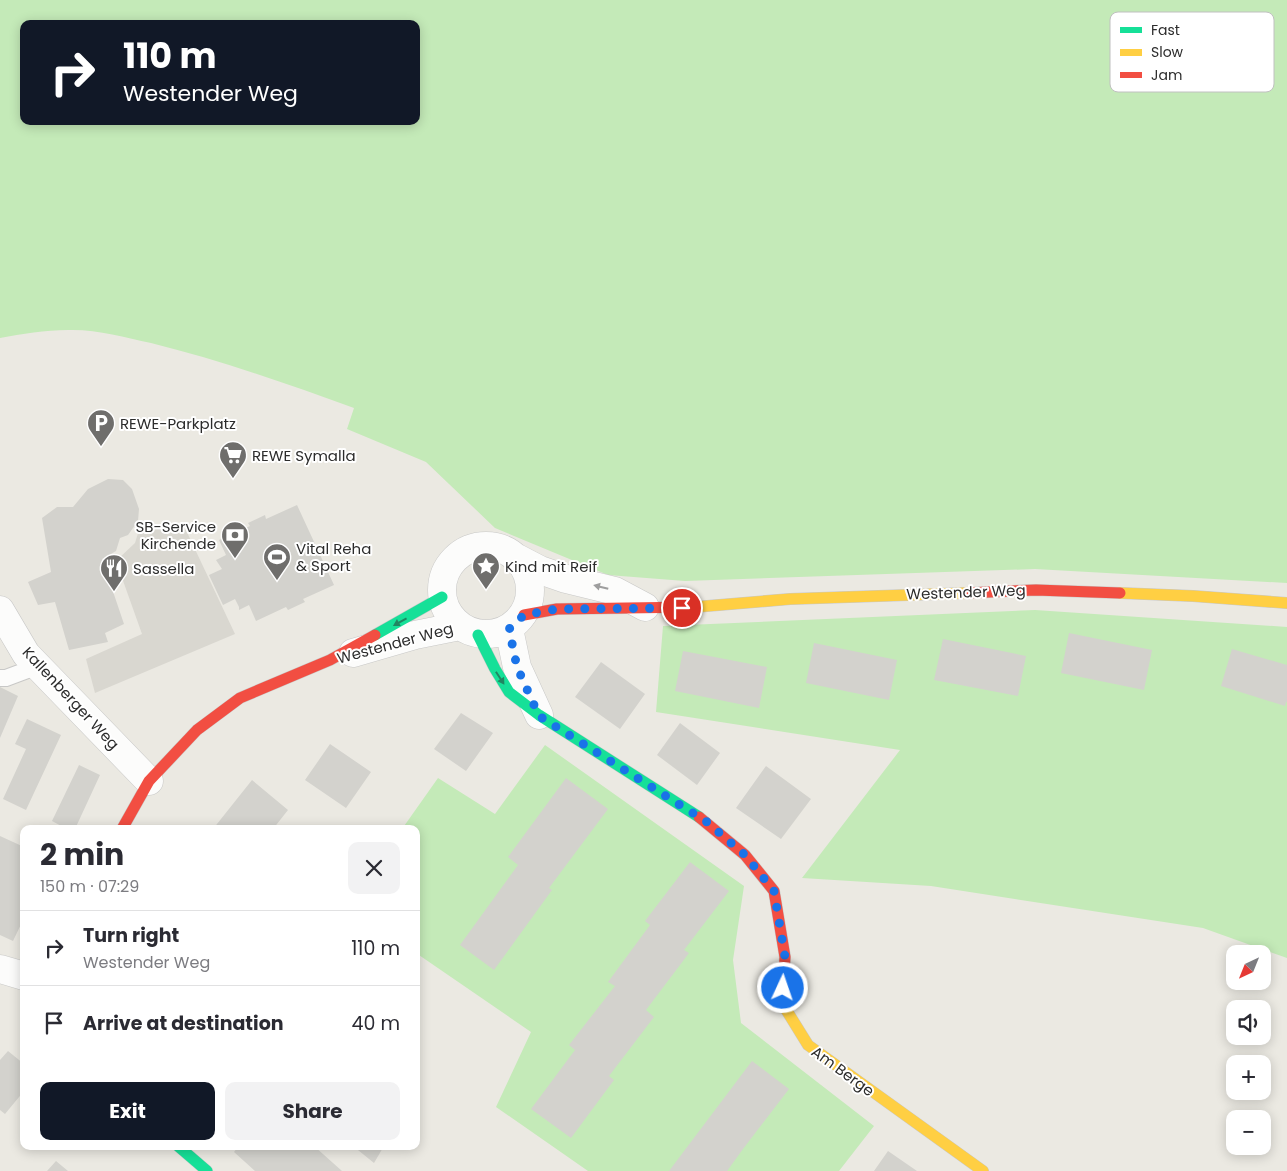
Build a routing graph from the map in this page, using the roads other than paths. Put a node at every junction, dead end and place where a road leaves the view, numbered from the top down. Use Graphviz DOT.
graph roads {
  1 [pos="517,558"];
  2 [pos="442,598"];
  3 [pos="1287,603"];
  4 [pos="645,607"];
  5 [pos="0,610"];
  6 [pos="517,622"];
  7 [pos="469,630"];
  8 [pos="330,660"];
  9 [pos="38,666"];
  10 [pos="0,678"];
  11 [pos="539,716"];
  12 [pos="149,781"];
  13 [pos="124,825"];
  14 [pos="0,969"];
  15 [pos="20,975"];
  16 [pos="183,1150"];
  17 [pos="207,1171"];
  18 [pos="983,1171"];
  1 -- 2 [label="street"];
  4 -- 1 [label="street, Westender Weg, one-way"];
  1 -- 6 [label="street"];
  2 -- 7 [label="street"];
  2 -- 8 [label="street, Westender Weg, one-way"];
  3 -- 4 [label="street, Westender Weg"];
  4 -- 6 [label="street, Westender Weg"];
  5 -- 9 [label="street, Kallenberger Weg"];
  6 -- 7 [label="street"];
  6 -- 11 [label="street"];
  7 -- 8 [label="street, Westender Weg"];
  7 -- 11 [label="street, Am Berge, one-way"];
  8 -- 12 [label="street, Westender Weg"];
  9 -- 10 [label="lane"];
  9 -- 12 [label="street, Kallenberger Weg"];
  11 -- 18 [label="street, Am Berge"];
  12 -- 13 [label="street, Westender Weg"];
  14 -- 15 [label="street"];
  16 -- 17 [label="street"];
}
